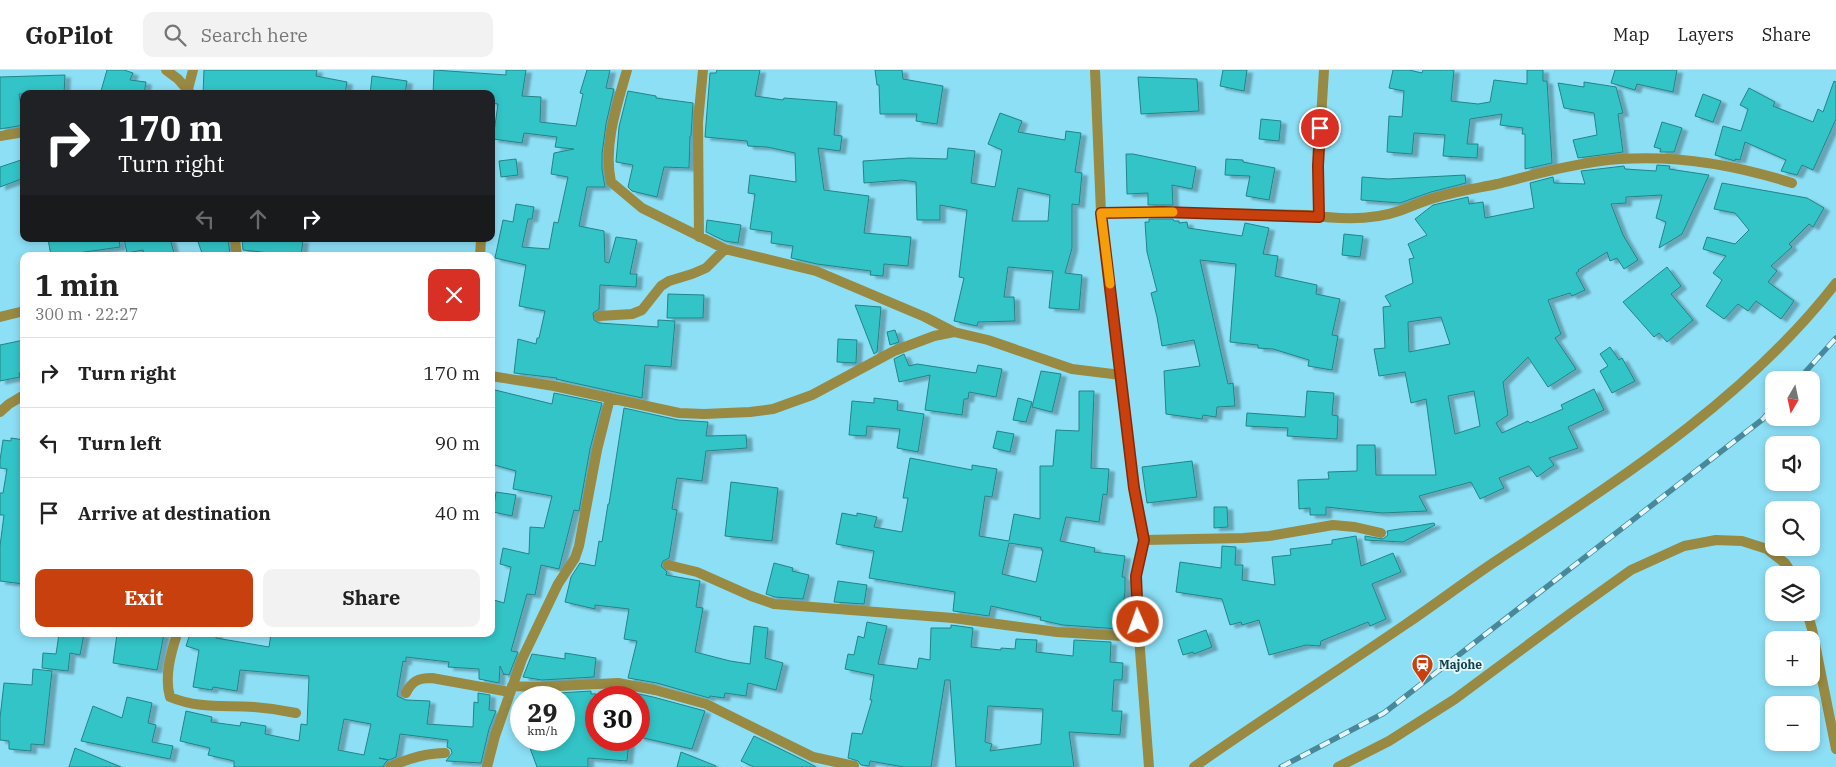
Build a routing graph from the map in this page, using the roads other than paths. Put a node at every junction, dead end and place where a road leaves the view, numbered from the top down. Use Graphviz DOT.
graph roads {
  1 [pos="166,70"];
  2 [pos="193,70"];
  3 [pos="627,70"];
  4 [pos="703,70"];
  5 [pos="1095,70"];
  6 [pos="1324,70"];
  7 [pos="187,90"];
  8 [pos="189,90"];
  9 [pos="20,133"];
  10 [pos="0,136"];
  11 [pos="1792,183"];
  12 [pos="1101,213"];
  13 [pos="1319,217"];
  14 [pos="699,237"];
  15 [pos="725,249"];
  16 [pos="1836,283"];
  17 [pos="20,312"];
  18 [pos="599,316"];
  19 [pos="0,317"];
  20 [pos="954,332"];
  21 [pos="1121,374"];
  22 [pos="495,377"];
  23 [pos="20,397"];
  24 [pos="610,398"];
  25 [pos="0,412"];
  26 [pos="1381,533"];
  27 [pos="1144,540"];
  28 [pos="668,564"];
  29 [pos="1787,566"];
  30 [pos="1809,621"];
  31 [pos="176,637"];
  32 [pos="1139,637"];
  33 [pos="512,686"];
  34 [pos="558,686"];
  35 [pos="510,689"];
  36 [pos="510,692"];
  37 [pos="406,693"];
  38 [pos="296,713"];
  39 [pos="1836,750"];
  40 [pos="445,753"];
  41 [pos="854,766"];
  42 [pos="390,767"];
  43 [pos="487,767"];
  44 [pos="1149,767"];
  45 [pos="1194,767"];
  46 [pos="1338,767"];
  1 -- 7 [label="street"];
  2 -- 8 [label="street"];
  3 -- 14 [label="street"];
  4 -- 14 [label="street"];
  5 -- 12 [label="street"];
  6 -- 13 [label="street"];
  9 -- 10 [label="street"];
  11 -- 13 [label="street"];
  12 -- 13 [label="street"];
  12 -- 21 [label="street"];
  14 -- 15 [label="street"];
  15 -- 18 [label="street"];
  15 -- 20 [label="street"];
  16 -- 45 [label="street"];
  17 -- 19 [label="street"];
  20 -- 21 [label="street"];
  20 -- 24 [label="street"];
  21 -- 27 [label="street"];
  22 -- 24 [label="street"];
  23 -- 25 [label="street"];
  24 -- 33 [label="street"];
  26 -- 27 [label="street"];
  27 -- 32 [label="street"];
  28 -- 32 [label="street"];
  29 -- 46 [label="street"];
  30 -- 39 [label="street"];
  31 -- 38 [label="street"];
  32 -- 44 [label="street"];
  34 -- 41 [label="street"];
  35 -- 37 [label="street"];
  36 -- 43 [label="street"];
  40 -- 42 [label="street"];
}
